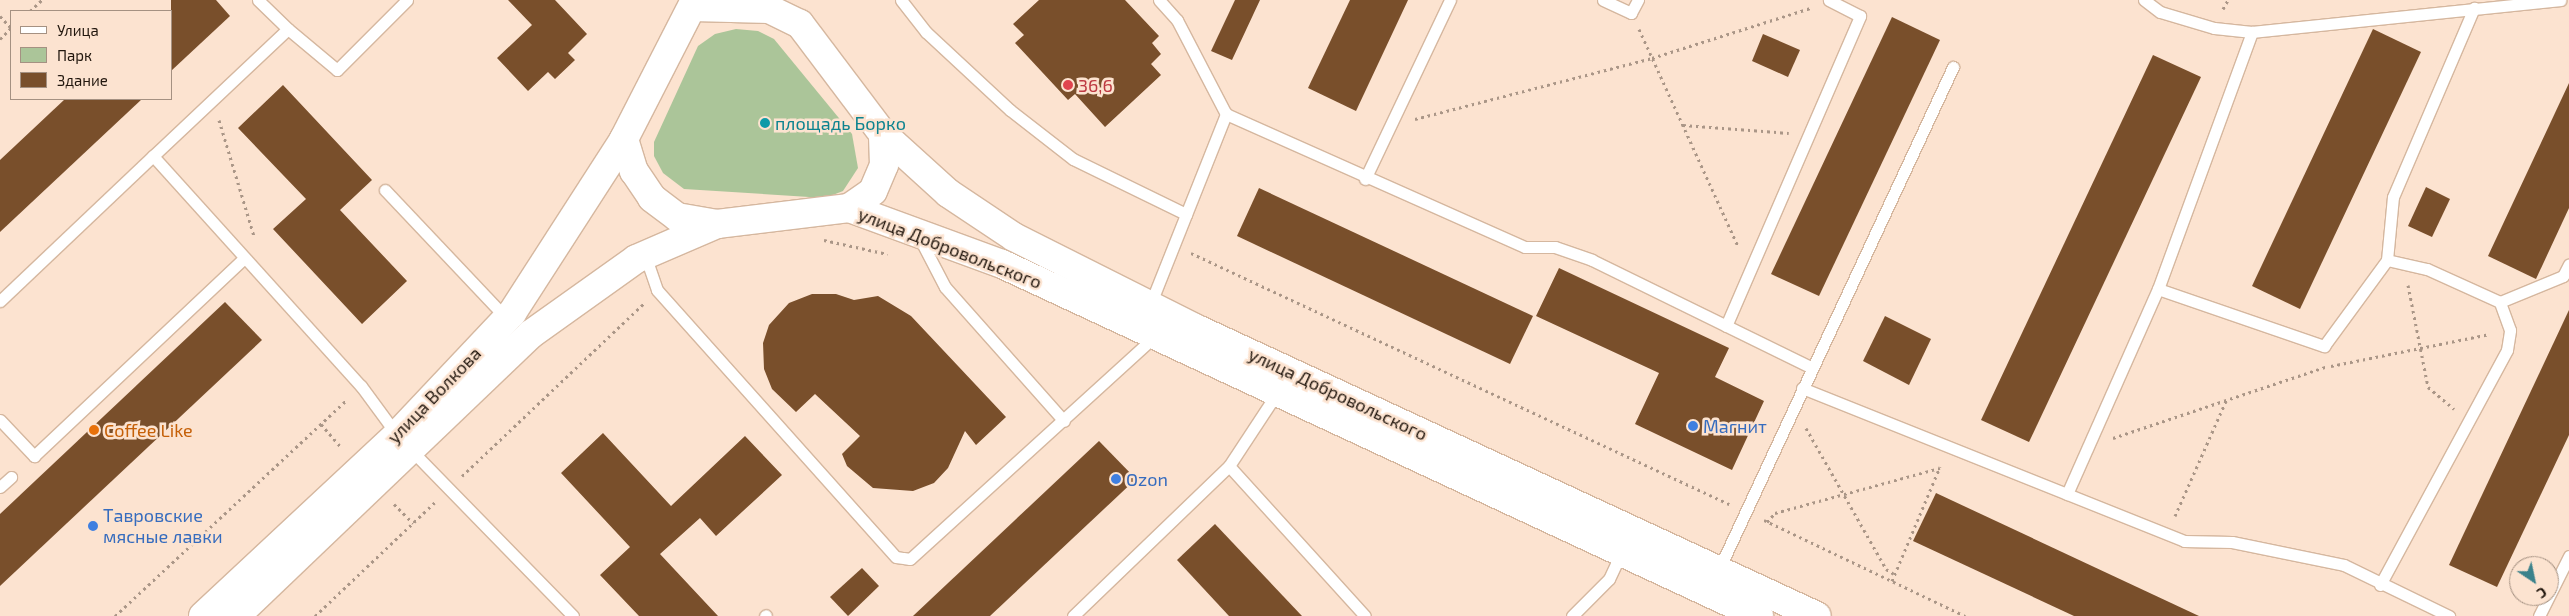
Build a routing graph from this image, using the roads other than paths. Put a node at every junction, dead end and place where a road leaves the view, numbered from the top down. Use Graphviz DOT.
graph roads {
  1 [pos="258,0"];
  2 [pos="407,0"];
  3 [pos="901,0"];
  4 [pos="1159,0"];
  5 [pos="1450,0"];
  6 [pos="1603,0"];
  7 [pos="1638,0"];
  8 [pos="1832,0"];
  9 [pos="2144,0"];
  10 [pos="2560,0"];
  11 [pos="694,3"];
  12 [pos="2492,3"];
  13 [pos="2474,8"];
  14 [pos="797,12"];
  15 [pos="288,29"];
  16 [pos="2252,32"];
  17 [pos="1953,67"];
  18 [pos="1226,114"];
  19 [pos="883,134"];
  20 [pos="624,139"];
  21 [pos="153,156"];
  22 [pos="1365,179"];
  23 [pos="385,190"];
  24 [pos="849,208"];
  25 [pos="1186,214"];
  26 [pos="717,224"];
  27 [pos="916,233"];
  28 [pos="645,255"];
  29 [pos="243,259"];
  30 [pos="2387,260"];
  31 [pos="2569,264"];
  32 [pos="2158,289"];
  33 [pos="0,301"];
  34 [pos="2500,302"];
  35 [pos="1150,305"];
  36 [pos="507,319"];
  37 [pos="1726,326"];
  38 [pos="1154,336"];
  39 [pos="1812,368"];
  40 [pos="1802,388"];
  41 [pos="1276,393"];
  42 [pos="0,420"];
  43 [pos="1064,421"];
  44 [pos="405,443"];
  45 [pos="1228,466"];
  46 [pos="11,477"];
  47 [pos="0,487"];
  48 [pos="2067,494"];
  49 [pos="1622,551"];
  50 [pos="2569,556"];
  51 [pos="1718,569"];
  52 [pos="2380,585"];
  53 [pos="203,616"];
  54 [pos="236,616"];
  55 [pos="573,616"];
  56 [pos="1073,616"];
  57 [pos="1365,616"];
  58 [pos="1572,616"];
  59 [pos="1759,616"];
  60 [pos="1817,616"];
  61 [pos="2448,616"];
  62 [pos="2539,616"];
  1 -- 15 [label="lane"];
  2 -- 15 [label="lane"];
  3 -- 25 [label="lane"];
  4 -- 18 [label="lane"];
  5 -- 22 [label="lane"];
  6 -- 7 [label="lane"];
  8 -- 37 [label="lane"];
  9 -- 16 [label="lane"];
  10 -- 12 [label="lane"];
  11 -- 14 [label="main road"];
  11 -- 20 [label="main road"];
  12 -- 13 [label="lane"];
  13 -- 16 [label="lane"];
  13 -- 30 [label="lane"];
  14 -- 19 [label="main road"];
  15 -- 21 [label="lane"];
  16 -- 32 [label="lane"];
  17 -- 39 [label="lane"];
  18 -- 22 [label="lane"];
  18 -- 25 [label="lane"];
  19 -- 24 [label="main road"];
  19 -- 35 [label="main road, улица Добровольского"];
  20 -- 26 [label="main road"];
  20 -- 36 [label="main road, улица Волкова"];
  21 -- 29 [label="lane"];
  21 -- 33 [label="lane"];
  22 -- 37 [label="lane"];
  23 -- 36 [label="lane"];
  24 -- 26 [label="main road"];
  24 -- 27 [label="main road, улица Добровольского"];
  25 -- 35 [label="lane"];
  26 -- 28 [label="main road, улица Волкова"];
  27 -- 38 [label="main road, улица Добровольского"];
  27 -- 43 [label="lane"];
  28 -- 43 [label="lane"];
  28 -- 44 [label="main road, улица Волкова"];
  29 -- 42 [label="lane"];
  29 -- 44 [label="lane"];
  30 -- 32 [label="lane"];
  30 -- 34 [label="lane"];
  31 -- 34 [label="lane"];
  32 -- 48 [label="lane"];
  34 -- 52 [label="lane"];
  35 -- 51 [label="main road, улица Добровольского"];
  36 -- 44 [label="main road, улица Волкова"];
  37 -- 39 [label="lane"];
  38 -- 41 [label="main road, улица Добровольского"];
  38 -- 43 [label="lane"];
  39 -- 40 [label="lane"];
  40 -- 48 [label="lane"];
  40 -- 51 [label="lane"];
  41 -- 45 [label="lane"];
  41 -- 49 [label="main road, улица Добровольского"];
  44 -- 53 [label="main road, улица Волкова"];
  44 -- 54 [label="main road, улица Волкова"];
  44 -- 55 [label="lane"];
  45 -- 56 [label="lane"];
  45 -- 57 [label="lane"];
  46 -- 47 [label="lane"];
  48 -- 52 [label="lane"];
  49 -- 58 [label="lane"];
  49 -- 59 [label="main road, улица Добровольского"];
  50 -- 62 [label="lane"];
  51 -- 60 [label="main road, улица Добровольского"];
  52 -- 61 [label="lane"];
}
